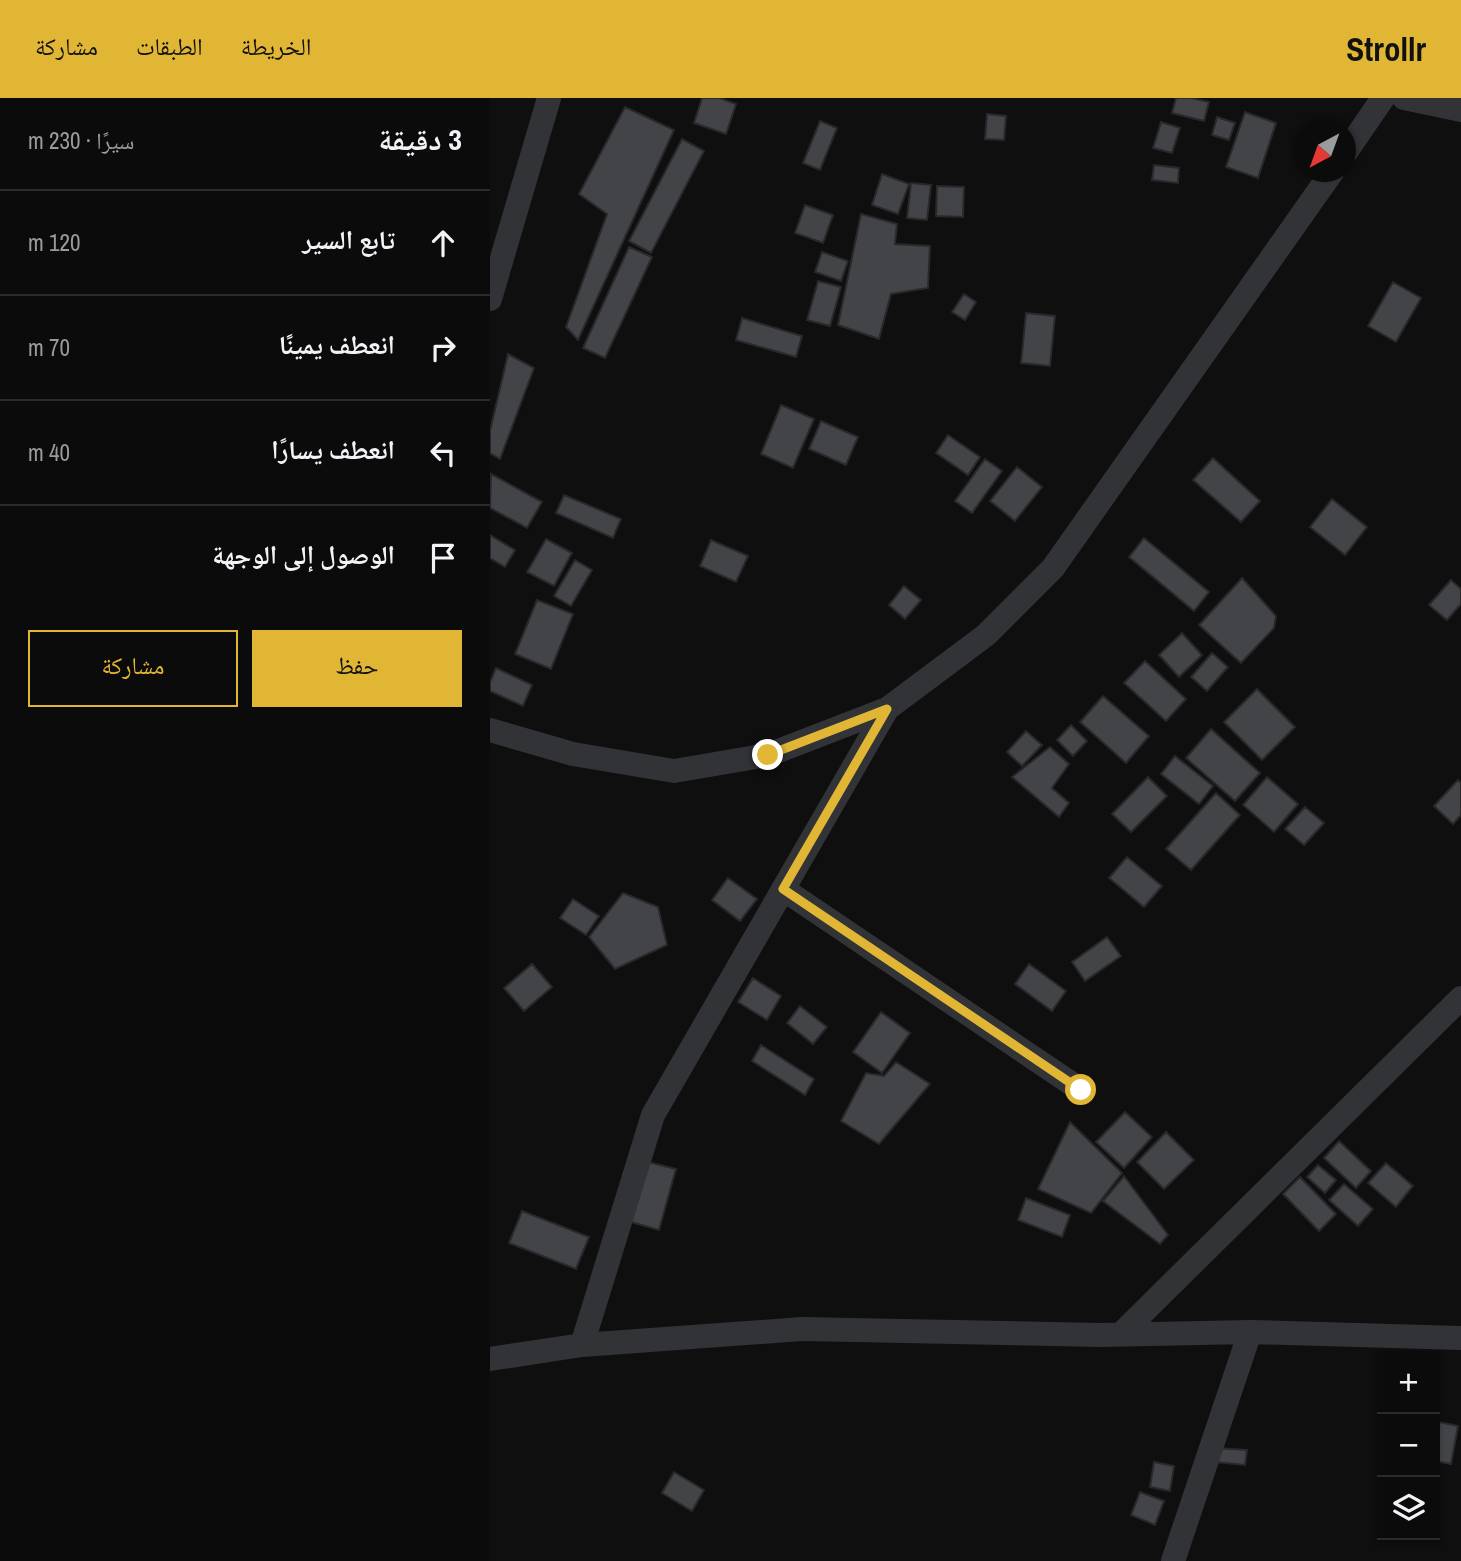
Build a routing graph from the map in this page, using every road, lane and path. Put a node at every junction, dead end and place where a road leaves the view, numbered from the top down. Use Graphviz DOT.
graph roads {
  1 [pos="549,98"];
  2 [pos="1383,98"];
  3 [pos="1404,98"];
  4 [pos="1461,110"];
  5 [pos="1356,137"];
  6 [pos="1325,182"];
  7 [pos="500,231"];
  8 [pos="490,299"];
  9 [pos="887,709"];
  10 [pos="490,730"];
  11 [pos="783,889"];
  12 [pos="1461,998"];
  13 [pos="1081,1090"];
  14 [pos="1250,1332"];
  15 [pos="1121,1334"];
  16 [pos="1461,1338"];
  17 [pos="582,1345"];
  18 [pos="490,1359"];
  19 [pos="1173,1561"];
  1 -- 7 [label="street"];
  2 -- 5 [label="street"];
  3 -- 4 [label="street"];
  6 -- 9 [label="street"];
  7 -- 8 [label="street"];
  9 -- 10 [label="street"];
  9 -- 11 [label="street"];
  11 -- 13 [label="street"];
  11 -- 17 [label="street"];
  12 -- 15 [label="street"];
  14 -- 15 [label="street"];
  14 -- 16 [label="street"];
  14 -- 19 [label="street"];
  15 -- 17 [label="street"];
  17 -- 18 [label="street"];
}
